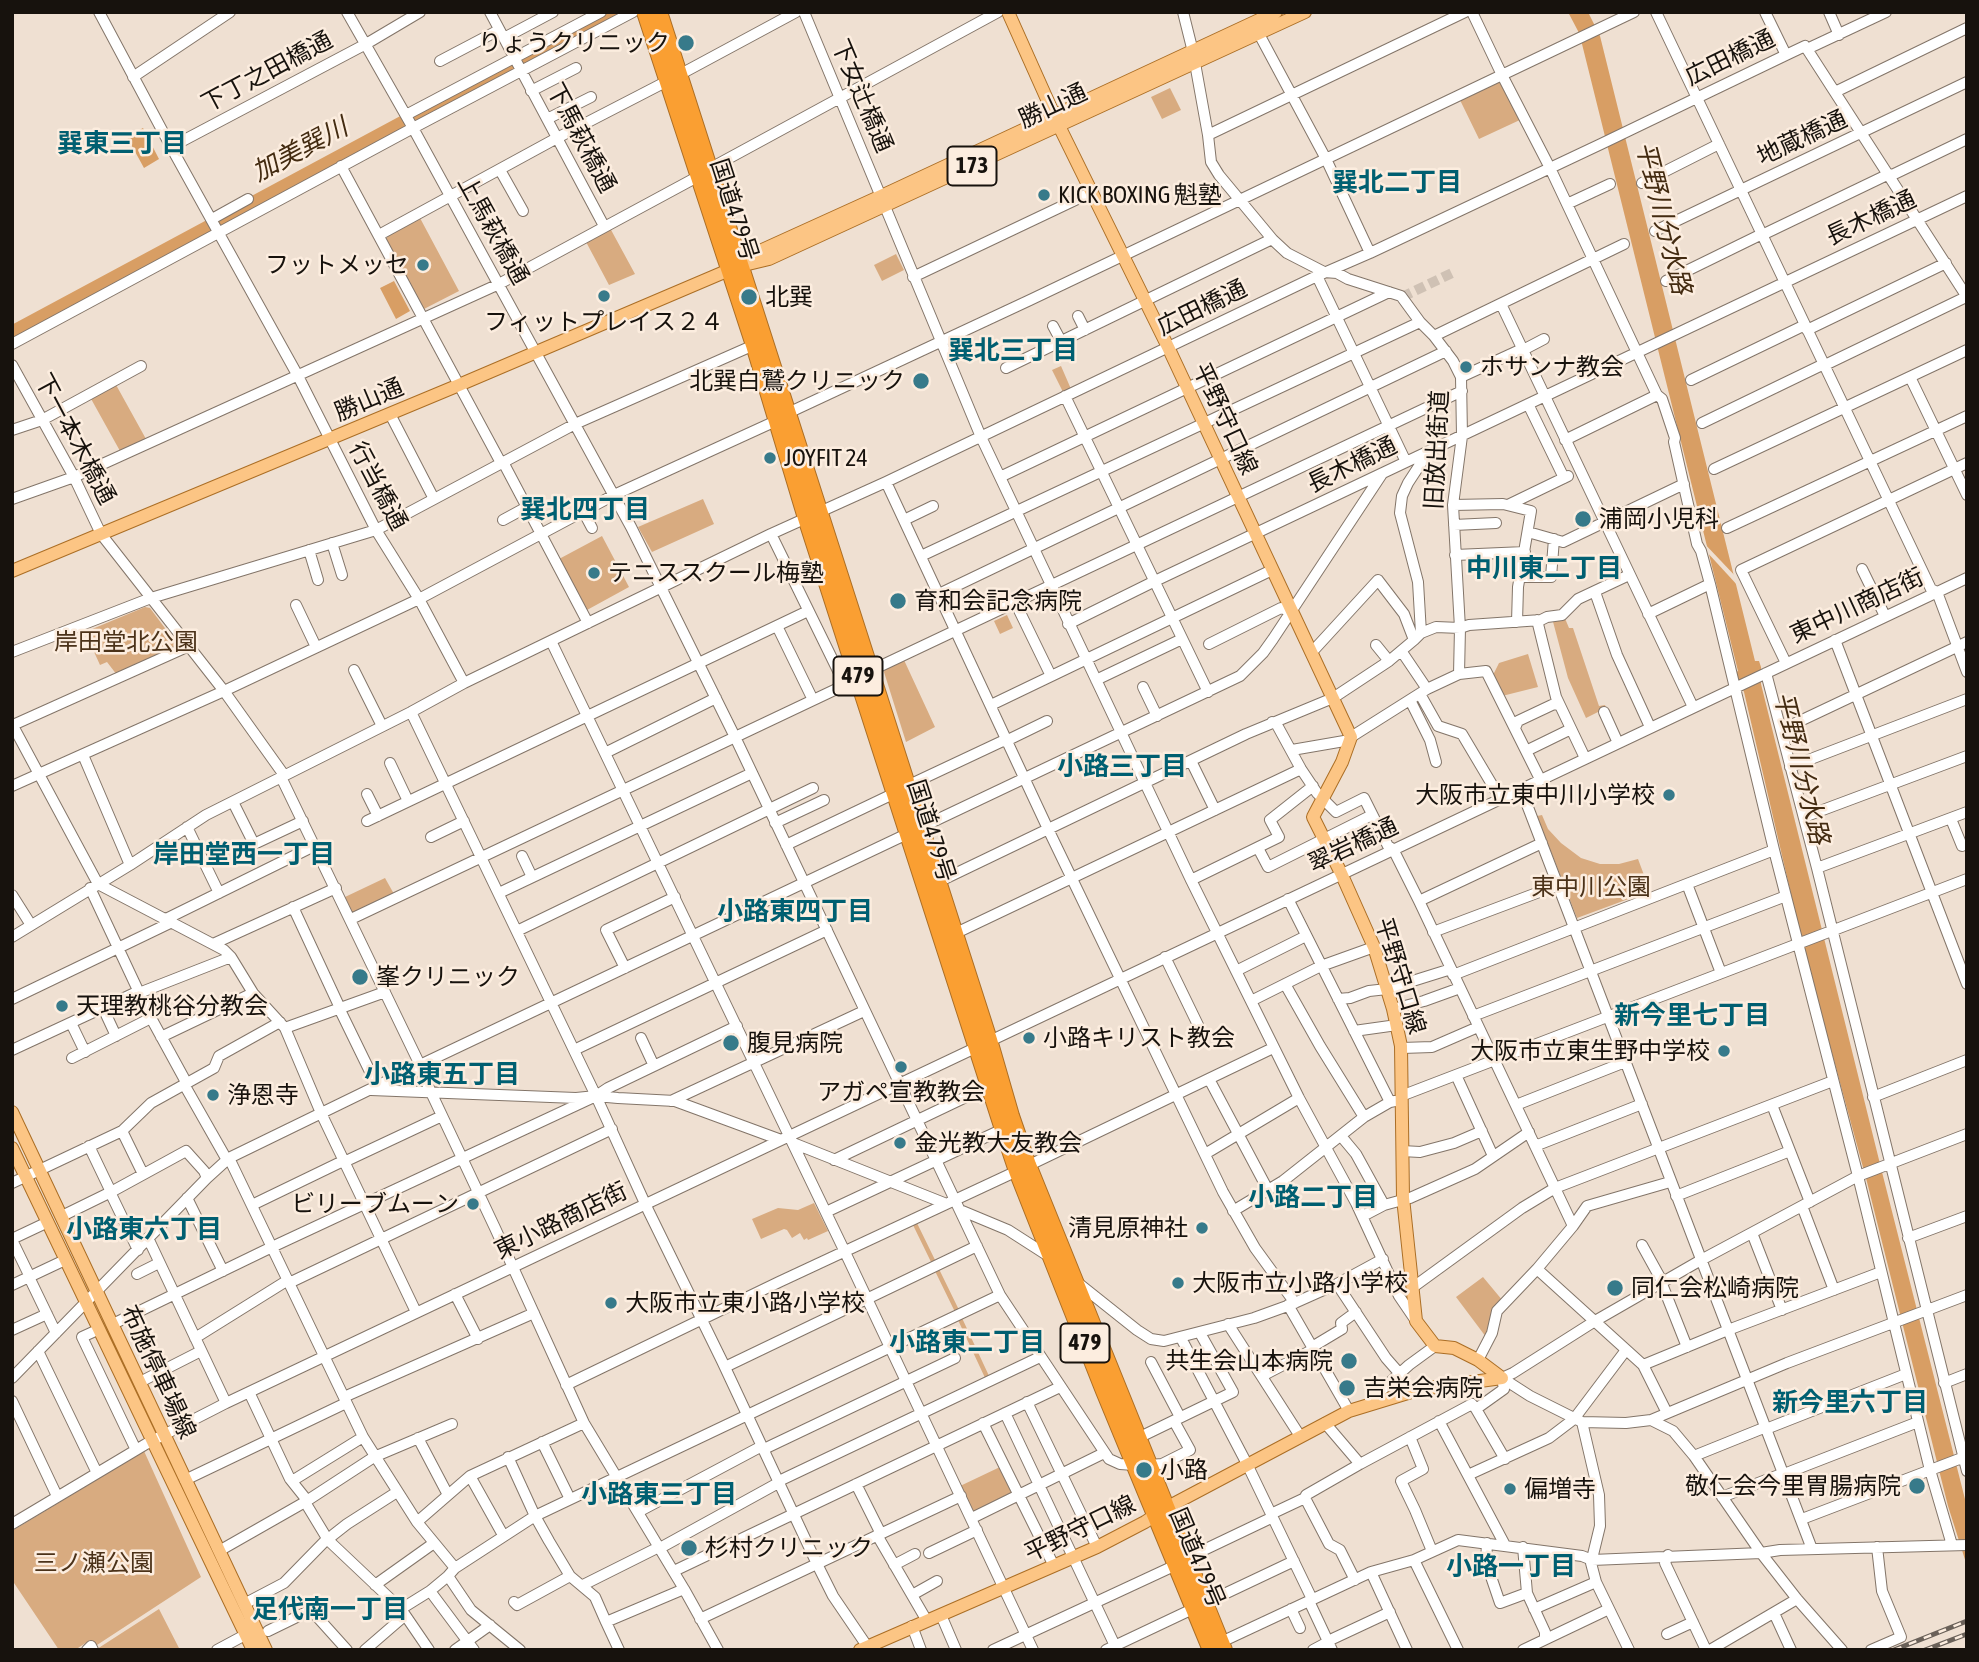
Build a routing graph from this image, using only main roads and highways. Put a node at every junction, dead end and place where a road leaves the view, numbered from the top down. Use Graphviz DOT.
graph roads {
  1 [pos="645,12"];
  2 [pos="659,12"];
  3 [pos="1008,12"];
  4 [pos="1276,12"];
  5 [pos="1305,12"];
  6 [pos="1193,58"];
  7 [pos="674,78"];
  8 [pos="1056,121"];
  9 [pos="735,268"];
  10 [pos="783,416"];
  11 [pos="12,571"];
  12 [pos="914,831"];
  13 [pos="983,1043"];
  14 [pos="12,1112"];
  15 [pos="12,1148"];
  16 [pos="1023,1168"];
  17 [pos="1142,1465"];
  18 [pos="1160,1512"];
  19 [pos="864,1648"];
  20 [pos="1215,1648"];
  21 [pos="253,1650"];
  22 [pos="266,1650"];
  1 -- 7 [label="highway, 国道479号 / 479"];
  2 -- 7 [label="highway, 国道479号 / 479"];
  3 -- 8 [label="main road, 平野守口線"];
  4 -- 6 [label="main road, 勝山通 / 173"];
  5 -- 6 [label="main road, 勝山通 / 173"];
  6 -- 8 [label="main road, 勝山通 / 173"];
  7 -- 9 [label="highway, 国道479号 / 479"];
  8 -- 9 [label="main road, 勝山通 / 173"];
  8 -- 18 [label="main road, 平野守口線"];
  9 -- 10 [label="highway, 国道479号 / 479"];
  9 -- 10 [label="highway, 国道479号 / 479"];
  9 -- 11 [label="main road, 勝山通 / 173"];
  10 -- 12 [label="highway, 国道479号 / 479"];
  12 -- 13 [label="highway, 国道479号 / 479"];
  12 -- 13 [label="highway, 国道479号 / 479"];
  13 -- 16 [label="highway, 国道479号 / 479"];
  13 -- 16 [label="highway, 国道479号 / 479"];
  14 -- 22 [label="main road, 布施停車場線"];
  15 -- 21 [label="main road, 布施停車場線"];
  16 -- 17 [label="highway, 国道479号 / 479"];
  16 -- 17 [label="highway, 国道479号 / 479"];
  17 -- 18 [label="highway, 国道479号 / 479"];
  18 -- 19 [label="main road, 平野守口線"];
  18 -- 20 [label="highway, 国道479号 / 479"];
}
